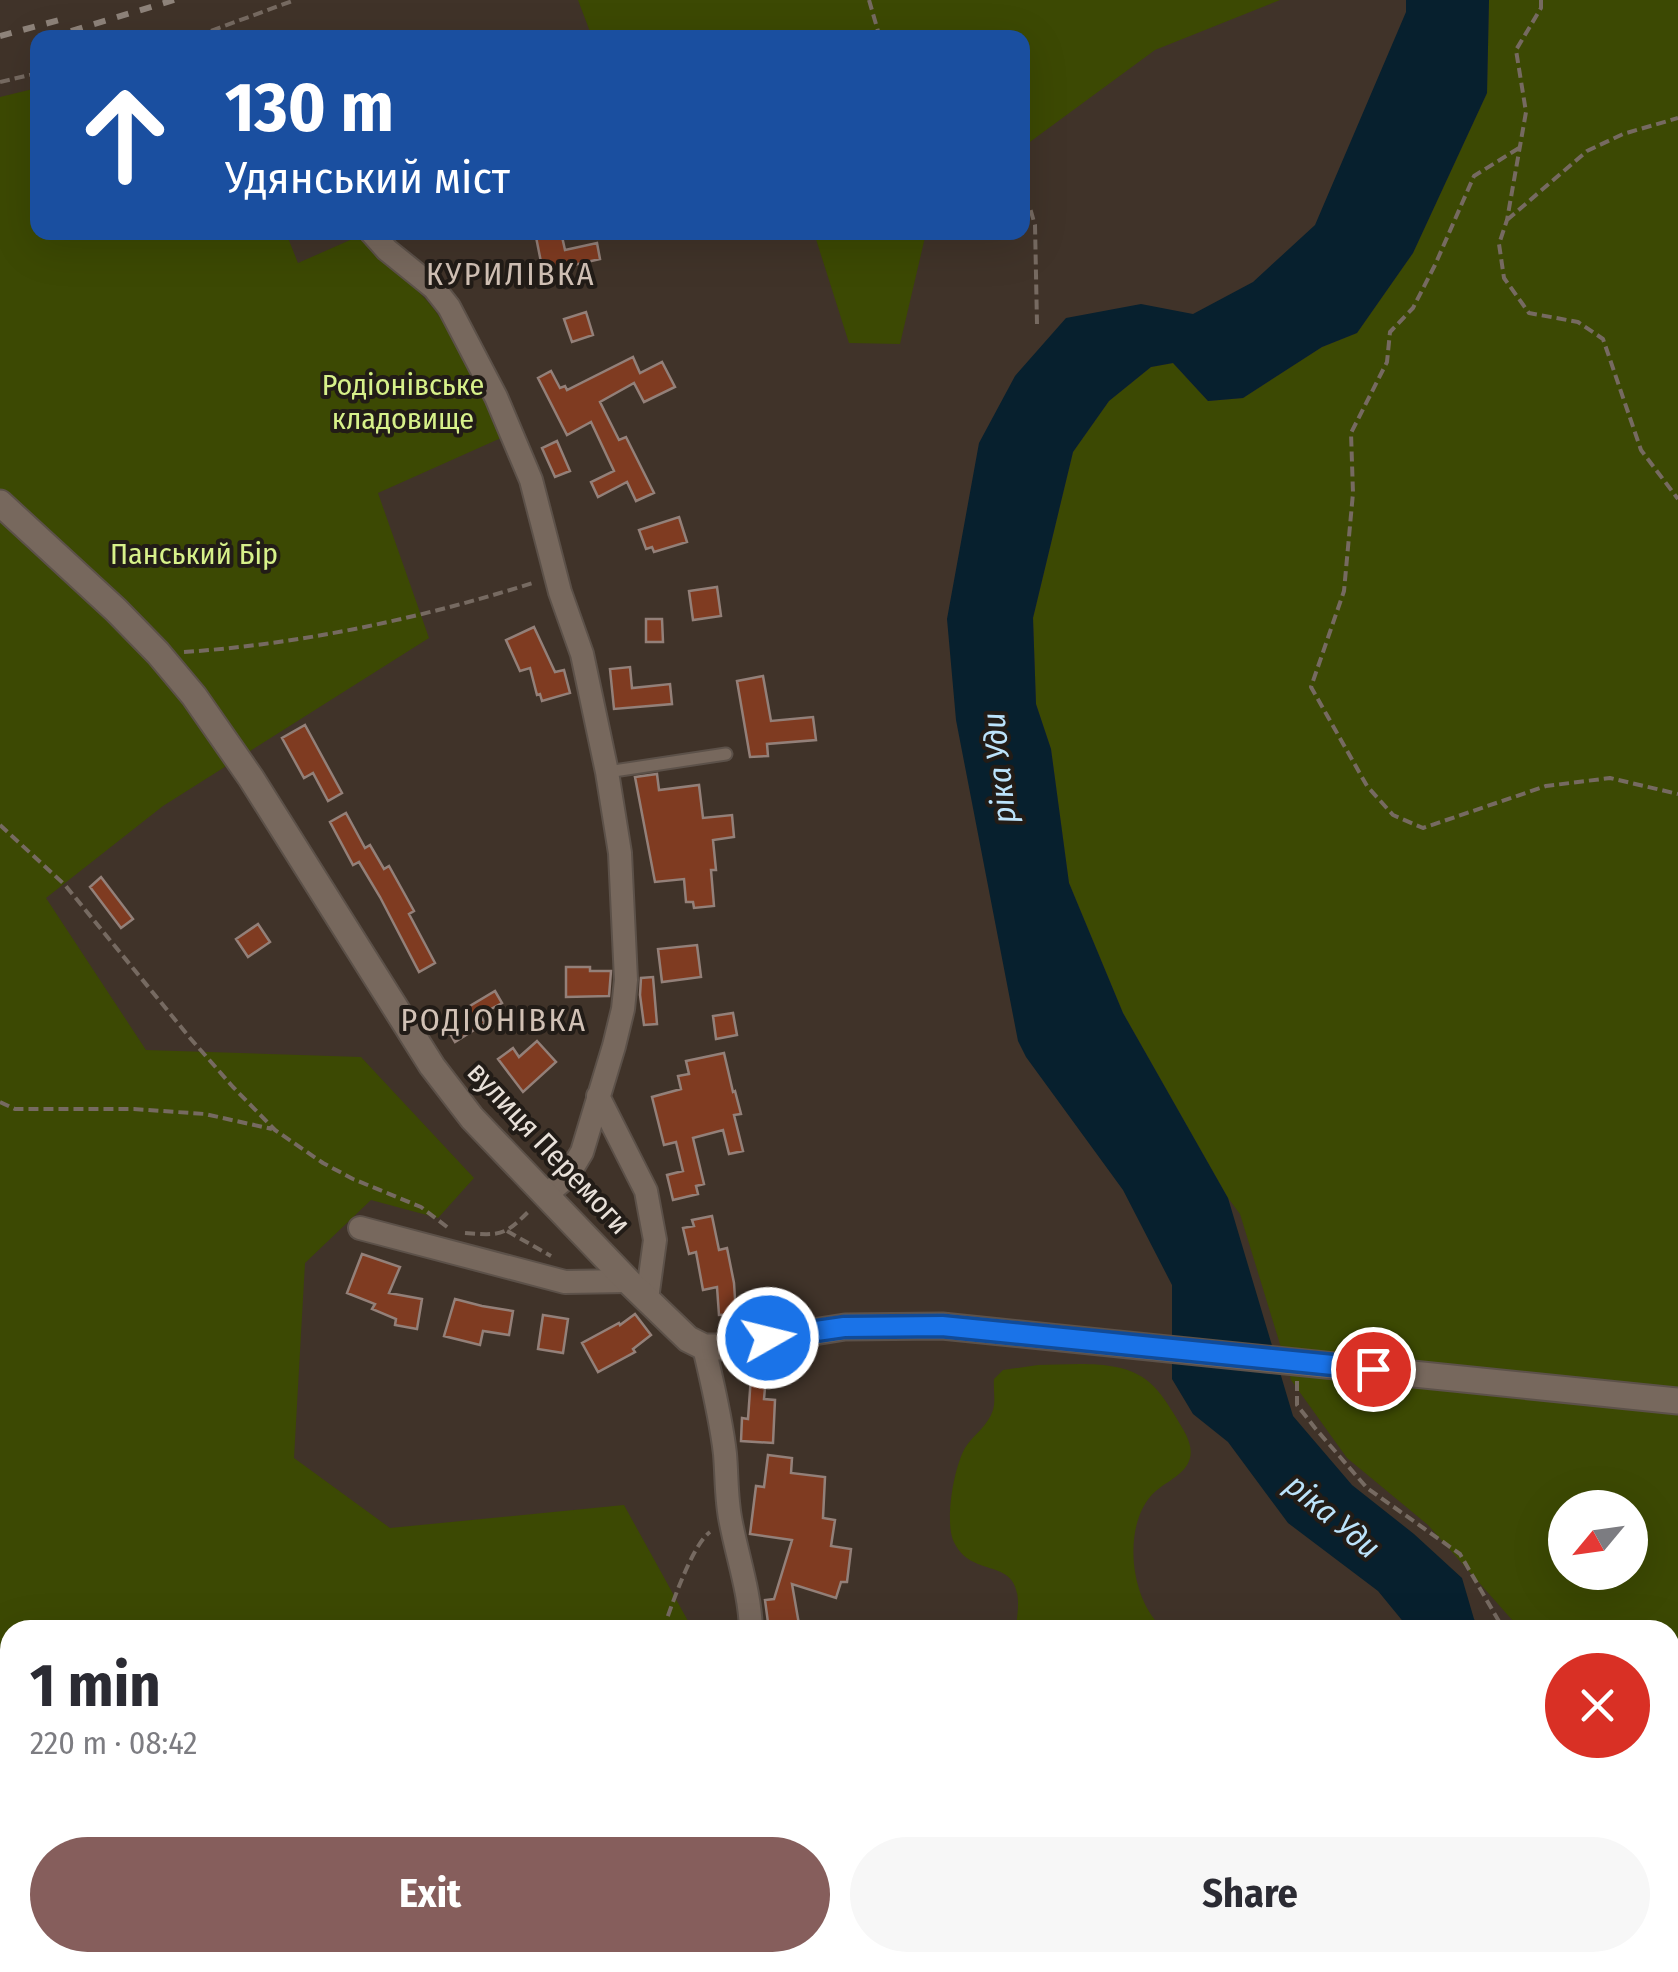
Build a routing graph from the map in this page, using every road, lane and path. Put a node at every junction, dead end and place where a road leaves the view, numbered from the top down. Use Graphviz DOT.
graph roads {
  1 [pos="295,0"];
  2 [pos="868,0"];
  3 [pos="1540,0"];
  4 [pos="213,30"];
  5 [pos="877,30"];
  6 [pos="30,75"];
  7 [pos="0,82"];
  8 [pos="1678,118"];
  9 [pos="1520,148"];
  10 [pos="1030,210"];
  11 [pos="1506,220"];
  12 [pos="379,240"];
  13 [pos="1037,324"];
  14 [pos="1678,498"];
  15 [pos="0,504"];
  16 [pos="555,576"];
  17 [pos="158,654"];
  18 [pos="726,754"];
  19 [pos="607,772"];
  20 [pos="1678,794"];
  21 [pos="0,826"];
  22 [pos="598,1096"];
  23 [pos="0,1102"];
  24 [pos="275,1130"];
  25 [pos="546,1195"];
  26 [pos="360,1228"];
  27 [pos="637,1290"];
  28 [pos="704,1347"];
  29 [pos="1293,1361"];
  30 [pos="1678,1401"];
  31 [pos="730,1522"];
  32 [pos="667,1620"];
  33 [pos="750,1620"];
  34 [pos="1498,1620"];
  1 -- 4 [label="path"];
  2 -- 5 [label="path"];
  3 -- 9 [label="path"];
  6 -- 7 [label="path"];
  8 -- 11 [label="path"];
  9 -- 11 [label="path"];
  9 -- 20 [label="path"];
  10 -- 13 [label="path"];
  11 -- 14 [label="path"];
  12 -- 16 [label="street"];
  15 -- 17 [label="street, вулиця Перемоги"];
  16 -- 17 [label="path"];
  16 -- 19 [label="street"];
  17 -- 25 [label="street, вулиця Перемоги"];
  18 -- 19 [label="lane"];
  19 -- 22 [label="street"];
  21 -- 24 [label="path"];
  22 -- 25 [label="street"];
  22 -- 27 [label="street"];
  23 -- 24 [label="path"];
  24 -- 25 [label="path"];
  25 -- 27 [label="street, вулиця Перемоги"];
  26 -- 27 [label="street"];
  27 -- 28 [label="street, вулиця Перемоги"];
  28 -- 29 [label="street"];
  28 -- 31 [label="street"];
  29 -- 30 [label="street"];
  29 -- 34 [label="path"];
  31 -- 32 [label="path"];
  31 -- 33 [label="street"];
}
